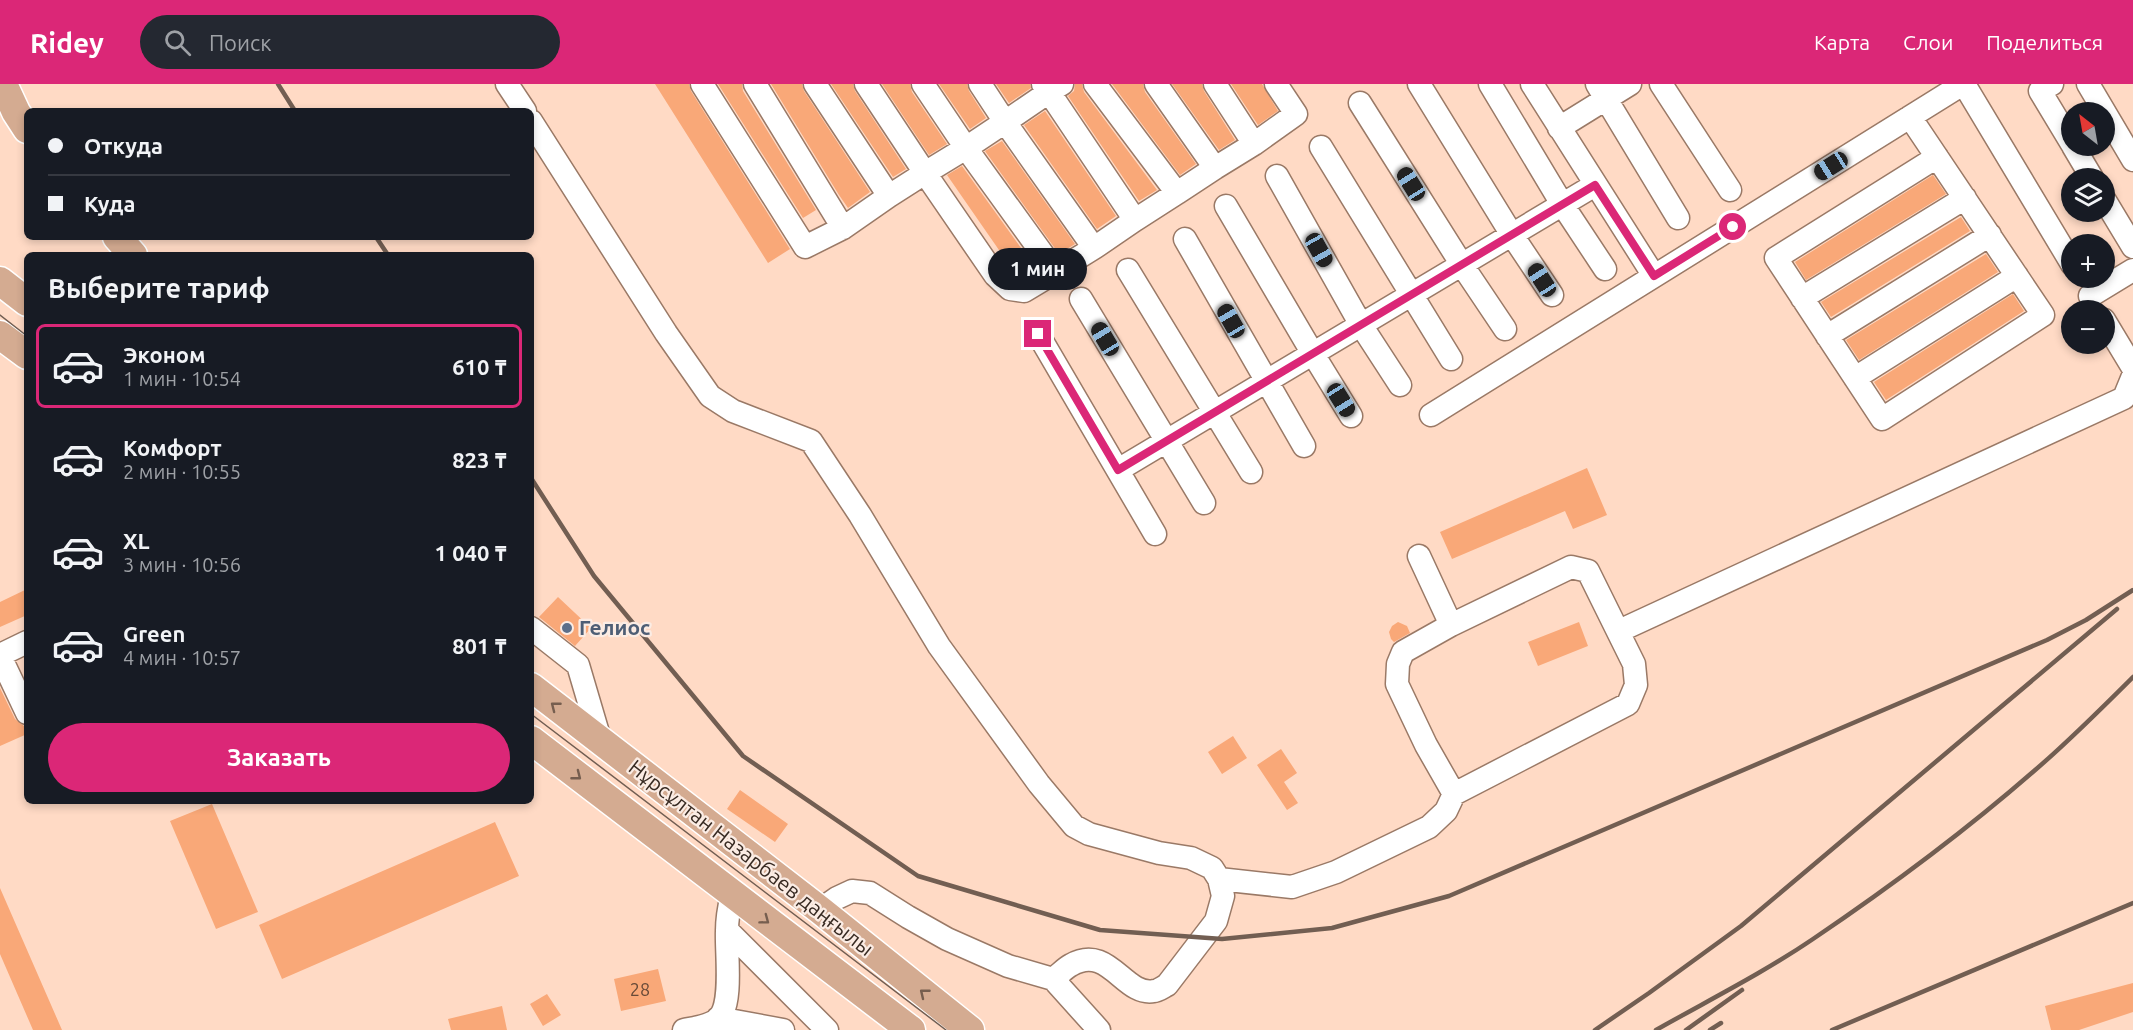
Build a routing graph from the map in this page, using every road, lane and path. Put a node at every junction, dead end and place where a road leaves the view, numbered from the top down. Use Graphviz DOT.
graph roads {
  1 [pos="3,84"];
  2 [pos="507,84"];
  3 [pos="702,84"];
  4 [pos="755,84"];
  5 [pos="815,84"];
  6 [pos="866,84"];
  7 [pos="923,84"];
  8 [pos="980,84"];
  9 [pos="1095,84"];
  10 [pos="1156,84"];
  11 [pos="1215,84"];
  12 [pos="1276,84"];
  13 [pos="1419,84"];
  14 [pos="1490,84"];
  15 [pos="1532,84"];
  16 [pos="1630,84"];
  17 [pos="1661,84"];
  18 [pos="1964,84"];
  19 [pos="2052,84"];
  20 [pos="2088,84"];
  21 [pos="1051,87"];
  22 [pos="1602,91"];
  23 [pos="1360,103"];
  24 [pos="523,108"];
  25 [pos="1910,117"];
  26 [pos="1005,122"];
  27 [pos="24,124"];
  28 [pos="534,126"];
  29 [pos="2061,126"];
  30 [pos="1559,128"];
  31 [pos="1254,144"];
  32 [pos="1321,147"];
  33 [pos="966,148"];
  34 [pos="1937,157"];
  35 [pos="2133,160"];
  36 [pos="1215,168"];
  37 [pos="925,173"];
  38 [pos="1276,176"];
  39 [pos="1595,185"];
  40 [pos="1730,189"];
  41 [pos="1177,193"];
  42 [pos="889,196"];
  43 [pos="1965,198"];
  44 [pos="1562,204"];
  45 [pos="1226,206"];
  46 [pos="2115,217"];
  47 [pos="1678,218"];
  48 [pos="1135,220"];
  49 [pos="843,228"];
  50 [pos="1512,235"];
  51 [pos="1990,235"];
  52 [pos="1185,239"];
  53 [pos="120,240"];
  54 [pos="2061,246"];
  55 [pos="2133,247"];
  56 [pos="1094,248"];
  57 [pos="130,252"];
  58 [pos="1462,265"];
  59 [pos="1605,269"];
  60 [pos="1128,270"];
  61 [pos="2133,270"];
  62 [pos="1654,276"];
  63 [pos="2017,276"];
  64 [pos="1044,279"];
  65 [pos="0,281"];
  66 [pos="1412,294"];
  67 [pos="1552,295"];
  68 [pos="2090,295"];
  69 [pos="1802,298"];
  70 [pos="1081,299"];
  71 [pos="24,300"];
  72 [pos="1361,325"];
  73 [pos="1505,329"];
  74 [pos="1038,334"];
  75 [pos="0,335"];
  76 [pos="1827,336"];
  77 [pos="2115,338"];
  78 [pos="24,353"];
  79 [pos="1313,354"];
  80 [pos="1451,359"];
  81 [pos="2133,368"];
  82 [pos="2133,376"];
  83 [pos="1855,378"];
  84 [pos="1265,382"];
  85 [pos="1400,385"];
  86 [pos="1215,412"];
  87 [pos="1431,415"];
  88 [pos="1351,416"];
  89 [pos="1166,442"];
  90 [pos="1304,446"];
  91 [pos="1118,470"];
  92 [pos="1251,472"];
  93 [pos="1204,503"];
  94 [pos="1155,534"];
  95 [pos="1419,556"];
  96 [pos="1451,625"];
  97 [pos="534,630"];
  98 [pos="1619,631"];
  99 [pos="24,644"];
  100 [pos="0,656"];
  101 [pos="534,689"];
  102 [pos="24,707"];
  103 [pos="534,742"];
  104 [pos="601,743"];
  105 [pos="1455,794"];
  106 [pos="1219,879"];
  107 [pos="732,895"];
  108 [pos="820,910"];
  109 [pos="727,930"];
  110 [pos="1053,980"];
  111 [pos="718,1018"];
  112 [pos="684,1030"];
  113 [pos="783,1030"];
  114 [pos="827,1030"];
  115 [pos="911,1030"];
  116 [pos="970,1030"];
  117 [pos="1099,1030"];
  1 -- 27 [label="main road"];
  2 -- 24 [label="street"];
  3 -- 49 [label="street"];
  4 -- 49 [label="street"];
  5 -- 42 [label="street"];
  6 -- 37 [label="street"];
  7 -- 33 [label="street"];
  8 -- 26 [label="street"];
  9 -- 41 [label="street"];
  10 -- 36 [label="street"];
  11 -- 31 [label="street"];
  12 -- 31 [label="street"];
  13 -- 50 [label="street"];
  14 -- 44 [label="street"];
  15 -- 30 [label="street"];
  16 -- 22 [label="street"];
  17 -- 40 [label="street"];
  18 -- 25 [label="street"];
  18 -- 54 [label="street"];
  19 -- 29 [label="street"];
  20 -- 35 [label="street"];
  21 -- 26 [label="street"];
  21 -- 48 [label="street"];
  22 -- 30 [label="street"];
  22 -- 47 [label="street"];
  23 -- 58 [label="street"];
  25 -- 34 [label="street"];
  25 -- 62 [label="street"];
  26 -- 33 [label="street"];
  26 -- 56 [label="street"];
  28 -- 106 [label="street"];
  30 -- 39 [label="street"];
  31 -- 36 [label="street"];
  32 -- 66 [label="street"];
  33 -- 37 [label="street"];
  33 -- 64 [label="street"];
  34 -- 43 [label="street"];
  34 -- 69 [label="street"];
  36 -- 41 [label="street"];
  37 -- 42 [label="street"];
  37 -- 64 [label="street"];
  38 -- 72 [label="street"];
  39 -- 44 [label="street"];
  39 -- 62 [label="street"];
  41 -- 48 [label="street"];
  42 -- 49 [label="street"];
  43 -- 51 [label="street"];
  43 -- 69 [label="street"];
  44 -- 50 [label="street"];
  44 -- 59 [label="street"];
  45 -- 79 [label="street"];
  46 -- 55 [label="street"];
  48 -- 56 [label="street"];
  50 -- 58 [label="street"];
  50 -- 67 [label="street"];
  51 -- 63 [label="street"];
  51 -- 76 [label="street"];
  52 -- 84 [label="street"];
  53 -- 57 [label="main road"];
  56 -- 64 [label="street"];
  58 -- 66 [label="street"];
  58 -- 73 [label="street"];
  60 -- 86 [label="street"];
  61 -- 68 [label="street"];
  62 -- 87 [label="street"];
  63 -- 83 [label="street"];
  63 -- 83 [label="street"];
  65 -- 71 [label="main road"];
  66 -- 72 [label="street"];
  66 -- 80 [label="street"];
  69 -- 76 [label="street"];
  70 -- 89 [label="street"];
  72 -- 79 [label="street"];
  72 -- 85 [label="street"];
  74 -- 91 [label="street"];
  75 -- 78 [label="main road"];
  76 -- 83 [label="street"];
  77 -- 81 [label="street"];
  79 -- 84 [label="street"];
  79 -- 88 [label="street"];
  82 -- 98 [label="street"];
  84 -- 86 [label="street"];
  84 -- 90 [label="street"];
  86 -- 89 [label="street"];
  86 -- 92 [label="street"];
  89 -- 91 [label="street"];
  89 -- 93 [label="street"];
  91 -- 94 [label="street"];
  95 -- 96 [label="street"];
  96 -- 98 [label="street"];
  96 -- 105 [label="street"];
  97 -- 104 [label="street"];
  98 -- 105 [label="street"];
  99 -- 100 [label="street"];
  100 -- 102 [label="street"];
  104 -- 101 [label="main road, Нұрсұлтан Назарбаев даңғылы, one-way"];
  103 -- 107 [label="main road, Нұрсұлтан Назарбаев даңғылы, one-way"];
  104 -- 108 [label="main road, Нұрсұлтан Назарбаев даңғылы"];
  105 -- 106 [label="street"];
  106 -- 110 [label="street"];
  107 -- 109 [label="street"];
  107 -- 115 [label="main road, Нұрсұлтан Назарбаев даңғылы, one-way"];
  108 -- 110 [label="street"];
  116 -- 108 [label="main road, Нұрсұлтан Назарбаев даңғылы, one-way"];
  109 -- 111 [label="street"];
  109 -- 114 [label="street"];
  110 -- 117 [label="street"];
  111 -- 112 [label="street"];
  111 -- 113 [label="street"];
}
